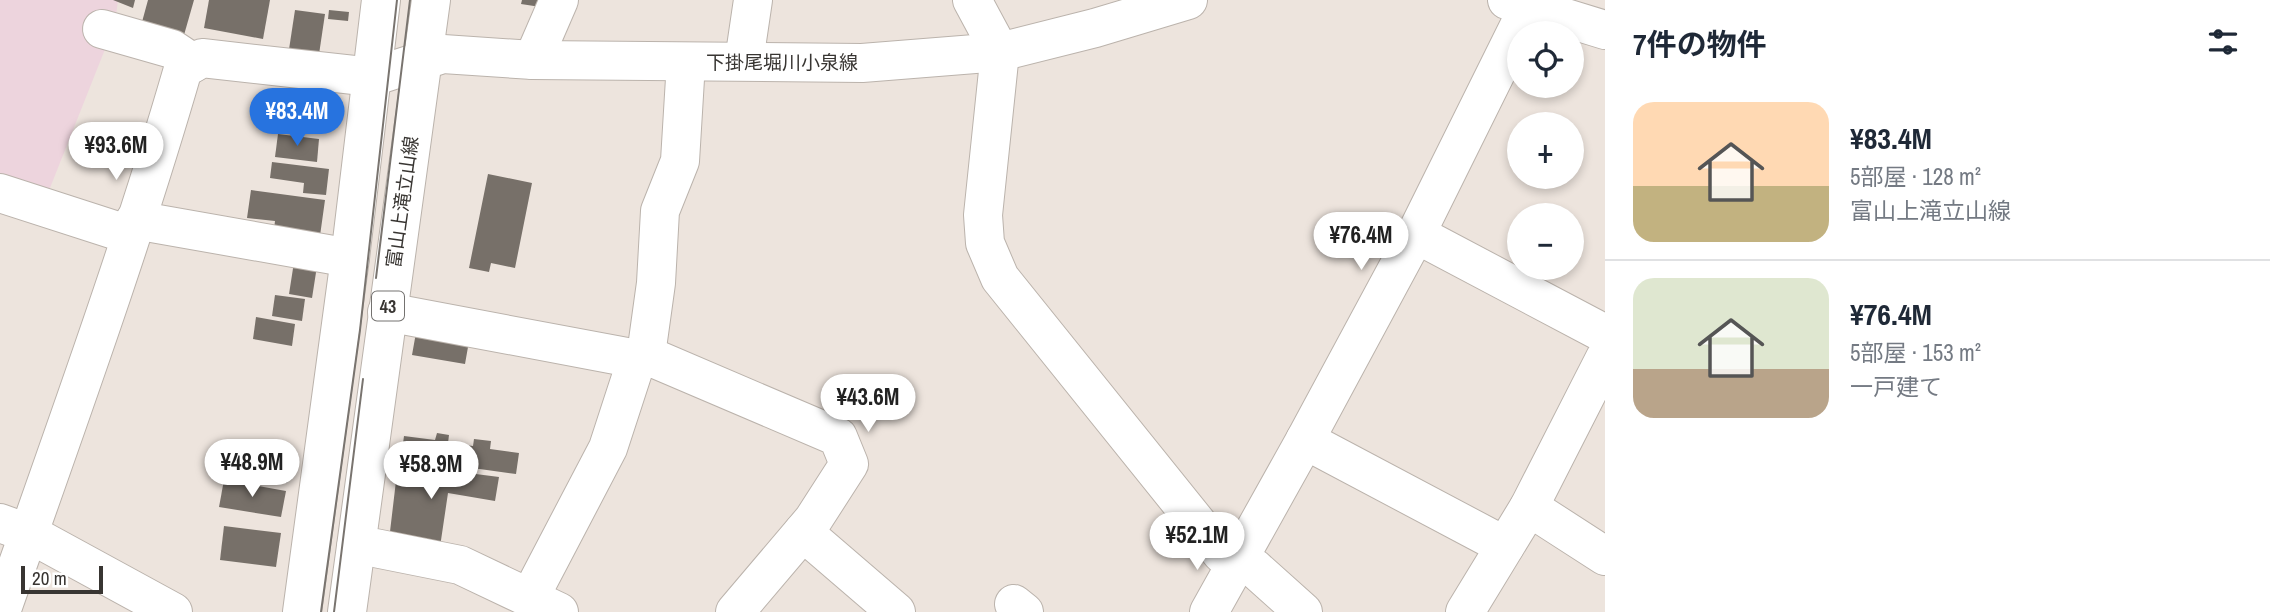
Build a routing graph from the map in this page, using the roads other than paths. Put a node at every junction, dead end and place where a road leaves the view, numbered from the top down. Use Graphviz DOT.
graph roads {
  1 [pos="381,0"];
  2 [pos="430,0"];
  3 [pos="559,0"];
  4 [pos="753,0"];
  5 [pos="972,0"];
  6 [pos="1188,0"];
  7 [pos="1523,2"];
  8 [pos="102,29"];
  9 [pos="1605,30"];
  10 [pos="1000,52"];
  11 [pos="533,60"];
  12 [pos="421,61"];
  13 [pos="744,61"];
  14 [pos="193,62"];
  15 [pos="686,62"];
  16 [pos="372,77"];
  17 [pos="0,193"];
  18 [pos="132,228"];
  19 [pos="1416,234"];
  20 [pos="350,258"];
  21 [pos="387,312"];
  22 [pos="1605,334"];
  23 [pos="641,357"];
  24 [pos="1605,358"];
  25 [pos="1305,440"];
  26 [pos="1529,508"];
  27 [pos="15,529"];
  28 [pos="803,532"];
  29 [pos="1505,546"];
  30 [pos="356,547"];
  31 [pos="1605,556"];
  32 [pos="1237,561"];
  33 [pos="545,604"];
  34 [pos="1,612"];
  35 [pos="173,612"];
  36 [pos="302,612"];
  37 [pos="347,612"];
  38 [pos="735,612"];
  39 [pos="896,612"];
  40 [pos="1209,612"];
  41 [pos="1303,612"];
  42 [pos="1465,612"];
  1 -- 16 [label="street, 43"];
  2 -- 12 [label="street, 富山上滝立山線 / 43"];
  3 -- 11 [label="street"];
  4 -- 13 [label="street"];
  5 -- 10 [label="street"];
  6 -- 10 [label="street, 下掛尾堀川小泉線"];
  7 -- 9 [label="street"];
  7 -- 19 [label="street"];
  8 -- 14 [label="street"];
  10 -- 13 [label="street, 下掛尾堀川小泉線"];
  10 -- 32 [label="street"];
  11 -- 12 [label="street, 下掛尾堀川小泉線"];
  11 -- 15 [label="street, 下掛尾堀川小泉線"];
  12 -- 16 [label="street, 下掛尾堀川小泉線"];
  12 -- 21 [label="street, 富山上滝立山線 / 43"];
  13 -- 15 [label="street, 下掛尾堀川小泉線"];
  14 -- 16 [label="street"];
  14 -- 18 [label="street"];
  15 -- 23 [label="street"];
  16 -- 20 [label="street, 43"];
  17 -- 18 [label="street"];
  18 -- 20 [label="street"];
  18 -- 27 [label="street"];
  19 -- 22 [label="street"];
  19 -- 25 [label="street"];
  20 -- 36 [label="street, 43"];
  21 -- 23 [label="street"];
  21 -- 30 [label="street, 富山上滝立山線 / 43"];
  23 -- 28 [label="street"];
  23 -- 33 [label="street"];
  24 -- 26 [label="street"];
  25 -- 29 [label="street"];
  25 -- 32 [label="street"];
  26 -- 29 [label="street"];
  26 -- 31 [label="street"];
  27 -- 34 [label="street"];
  27 -- 35 [label="street"];
  28 -- 38 [label="street"];
  28 -- 39 [label="street"];
  29 -- 42 [label="street"];
  30 -- 33 [label="street"];
  30 -- 37 [label="street, 富山上滝立山線 / 43"];
  32 -- 40 [label="street"];
  32 -- 41 [label="street"];
}
